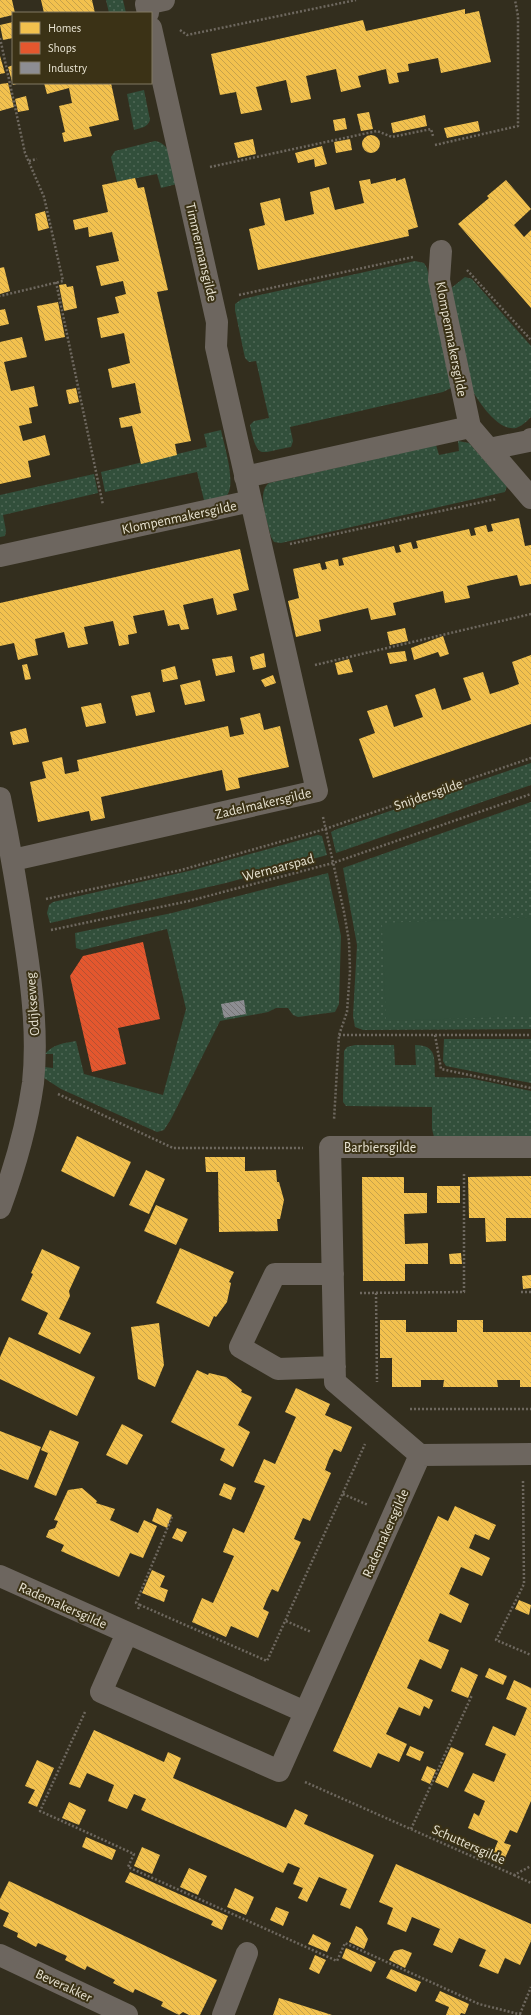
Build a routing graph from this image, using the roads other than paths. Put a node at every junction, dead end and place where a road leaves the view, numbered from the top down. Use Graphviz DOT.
graph roads {
  1 [pos="152,32"];
  2 [pos="441,251"];
  3 [pos="470,427"];
  4 [pos="531,438"];
  5 [pos="489,449"];
  6 [pos="245,477"];
  7 [pos="529,495"];
  8 [pos="251,501"];
  9 [pos="0,556"];
  10 [pos="0,798"];
  11 [pos="13,860"];
  12 [pos="531,1147"];
  13 [pos="0,1208"];
  14 [pos="333,1283"];
  15 [pos="335,1367"];
  16 [pos="527,1454"];
  17 [pos="420,1455"];
  18 [pos="0,1576"];
  19 [pos="127,1633"];
  20 [pos="305,1712"];
  21 [pos="247,1953"];
  22 [pos="0,1955"];
  23 [pos="127,2015"];
  24 [pos="224,2015"];
  1 -- 6 [label="street, Timmermansgilde"];
  2 -- 3 [label="street, Klompenmakersgilde"];
  3 -- 5 [label="street, Klompenmakersgilde"];
  3 -- 6 [label="street"];
  4 -- 5 [label="street"];
  5 -- 7 [label="street"];
  6 -- 8 [label="street, Klompenmakersgilde"];
  8 -- 9 [label="street, Klompenmakersgilde"];
  8 -- 11 [label="street, Zadelmakersgilde"];
  10 -- 11 [label="street, Odijkseweg"];
  11 -- 13 [label="street, Odijkseweg"];
  12 -- 14 [label="street, Barbiersgilde"];
  14 -- 15 [label="street, Barbiersgilde"];
  14 -- 15 [label="street"];
  15 -- 17 [label="street, Barbiersgilde"];
  16 -- 17 [label="street"];
  17 -- 20 [label="street, Rademakersgilde"];
  18 -- 19 [label="street, Rademakersgilde"];
  19 -- 20 [label="street, Rademakersgilde"];
  19 -- 20 [label="street, Rademakersgilde"];
  21 -- 24 [label="street"];
  22 -- 23 [label="street, Beverakker"];
}
